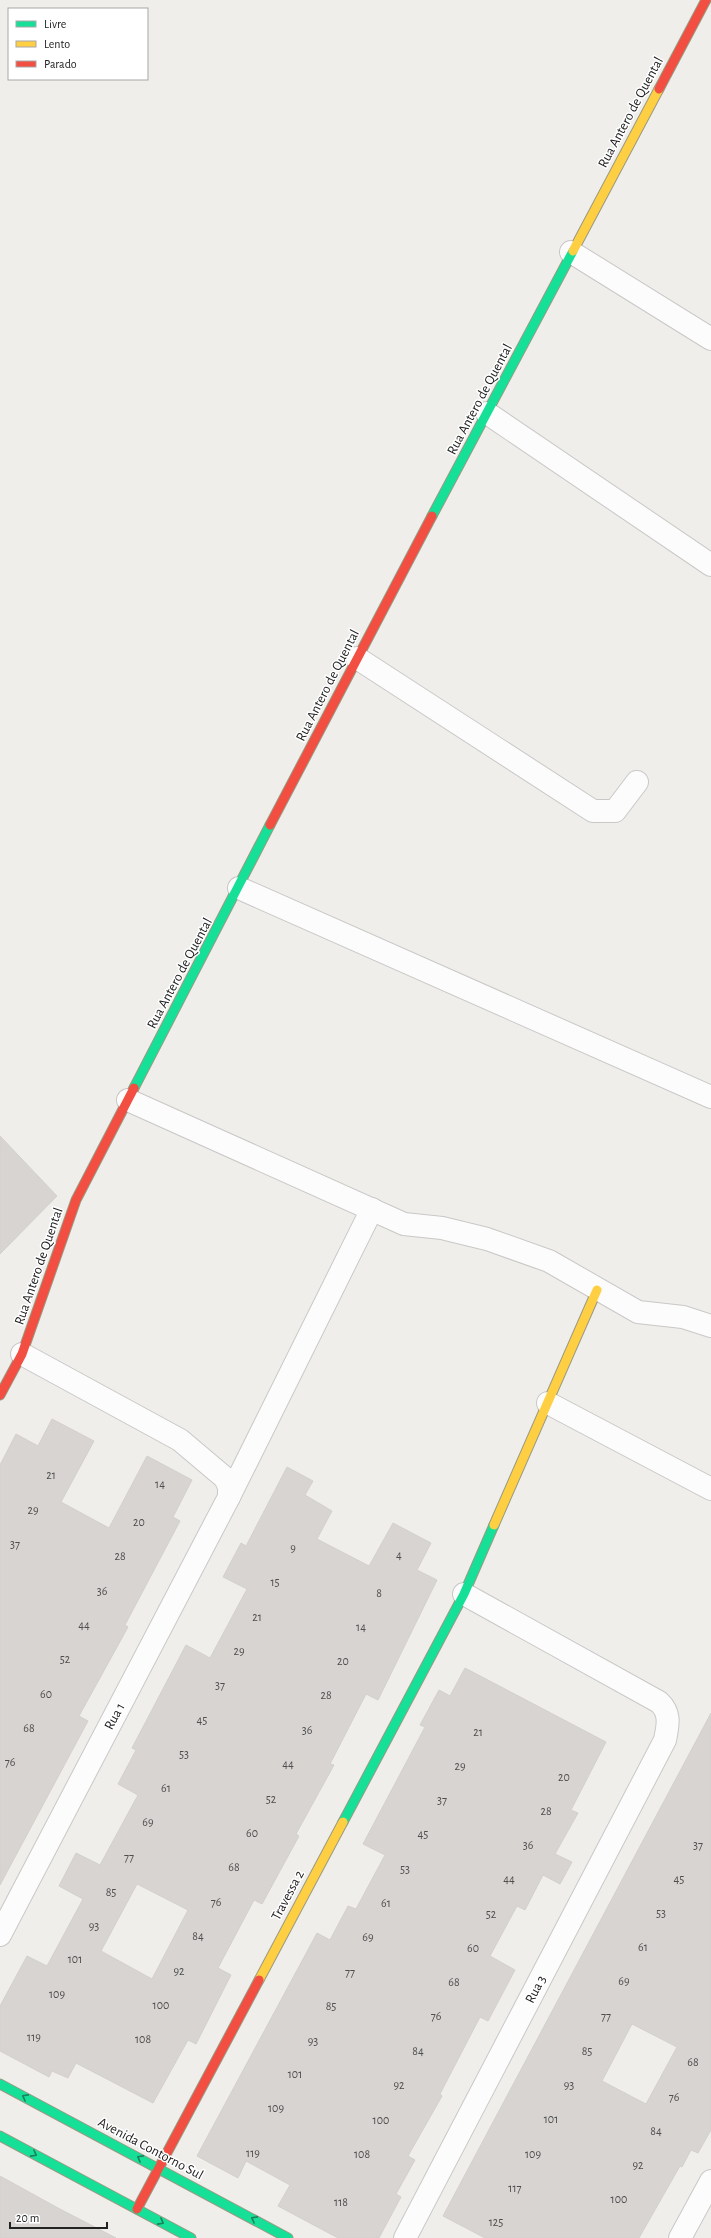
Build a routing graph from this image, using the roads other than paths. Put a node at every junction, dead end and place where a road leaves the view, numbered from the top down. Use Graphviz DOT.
graph roads {
  1 [pos="706,0"];
  2 [pos="571,252"];
  3 [pos="711,339"];
  4 [pos="488,414"];
  5 [pos="711,565"];
  6 [pos="357,658"];
  7 [pos="637,782"];
  8 [pos="239,888"];
  9 [pos="710,1094"];
  10 [pos="128,1100"];
  11 [pos="372,1209"];
  12 [pos="597,1290"];
  13 [pos="711,1326"];
  14 [pos="22,1354"];
  15 [pos="0,1395"];
  16 [pos="548,1403"];
  17 [pos="711,1489"];
  18 [pos="229,1497"];
  19 [pos="464,1594"];
  20 [pos="0,1935"];
  21 [pos="0,2084"];
  22 [pos="0,2136"];
  23 [pos="157,2167"];
  24 [pos="711,2181"];
  25 [pos="137,2209"];
  26 [pos="191,2238"];
  27 [pos="288,2238"];
  28 [pos="405,2238"];
  29 [pos="680,2238"];
  1 -- 2 [label="street, Rua Antero de Quental"];
  2 -- 3 [label="street"];
  2 -- 4 [label="street, Rua Antero de Quental"];
  4 -- 5 [label="street"];
  4 -- 6 [label="street, Rua Antero de Quental"];
  6 -- 7 [label="street"];
  6 -- 8 [label="street, Rua Antero de Quental"];
  8 -- 9 [label="street"];
  8 -- 10 [label="street, Rua Antero de Quental"];
  10 -- 11 [label="street"];
  10 -- 14 [label="street, Rua Antero de Quental"];
  11 -- 12 [label="street"];
  11 -- 18 [label="street, Rua 1"];
  12 -- 13 [label="street"];
  12 -- 16 [label="street, Travessa 2"];
  14 -- 15 [label="street, Rua Antero de Quental"];
  14 -- 18 [label="street"];
  16 -- 17 [label="street"];
  16 -- 19 [label="street, Travessa 2"];
  18 -- 20 [label="street, Rua 1"];
  19 -- 23 [label="street, Travessa 2"];
  19 -- 28 [label="street, Rua 3"];
  23 -- 21 [label="street, Avenida Contorno Sul, one-way"];
  22 -- 25 [label="street, one-way"];
  23 -- 25 [label="street, Travessa 2"];
  27 -- 23 [label="street, Avenida Contorno Sul, one-way"];
  24 -- 29 [label="street"];
  25 -- 26 [label="street, one-way"];
}
